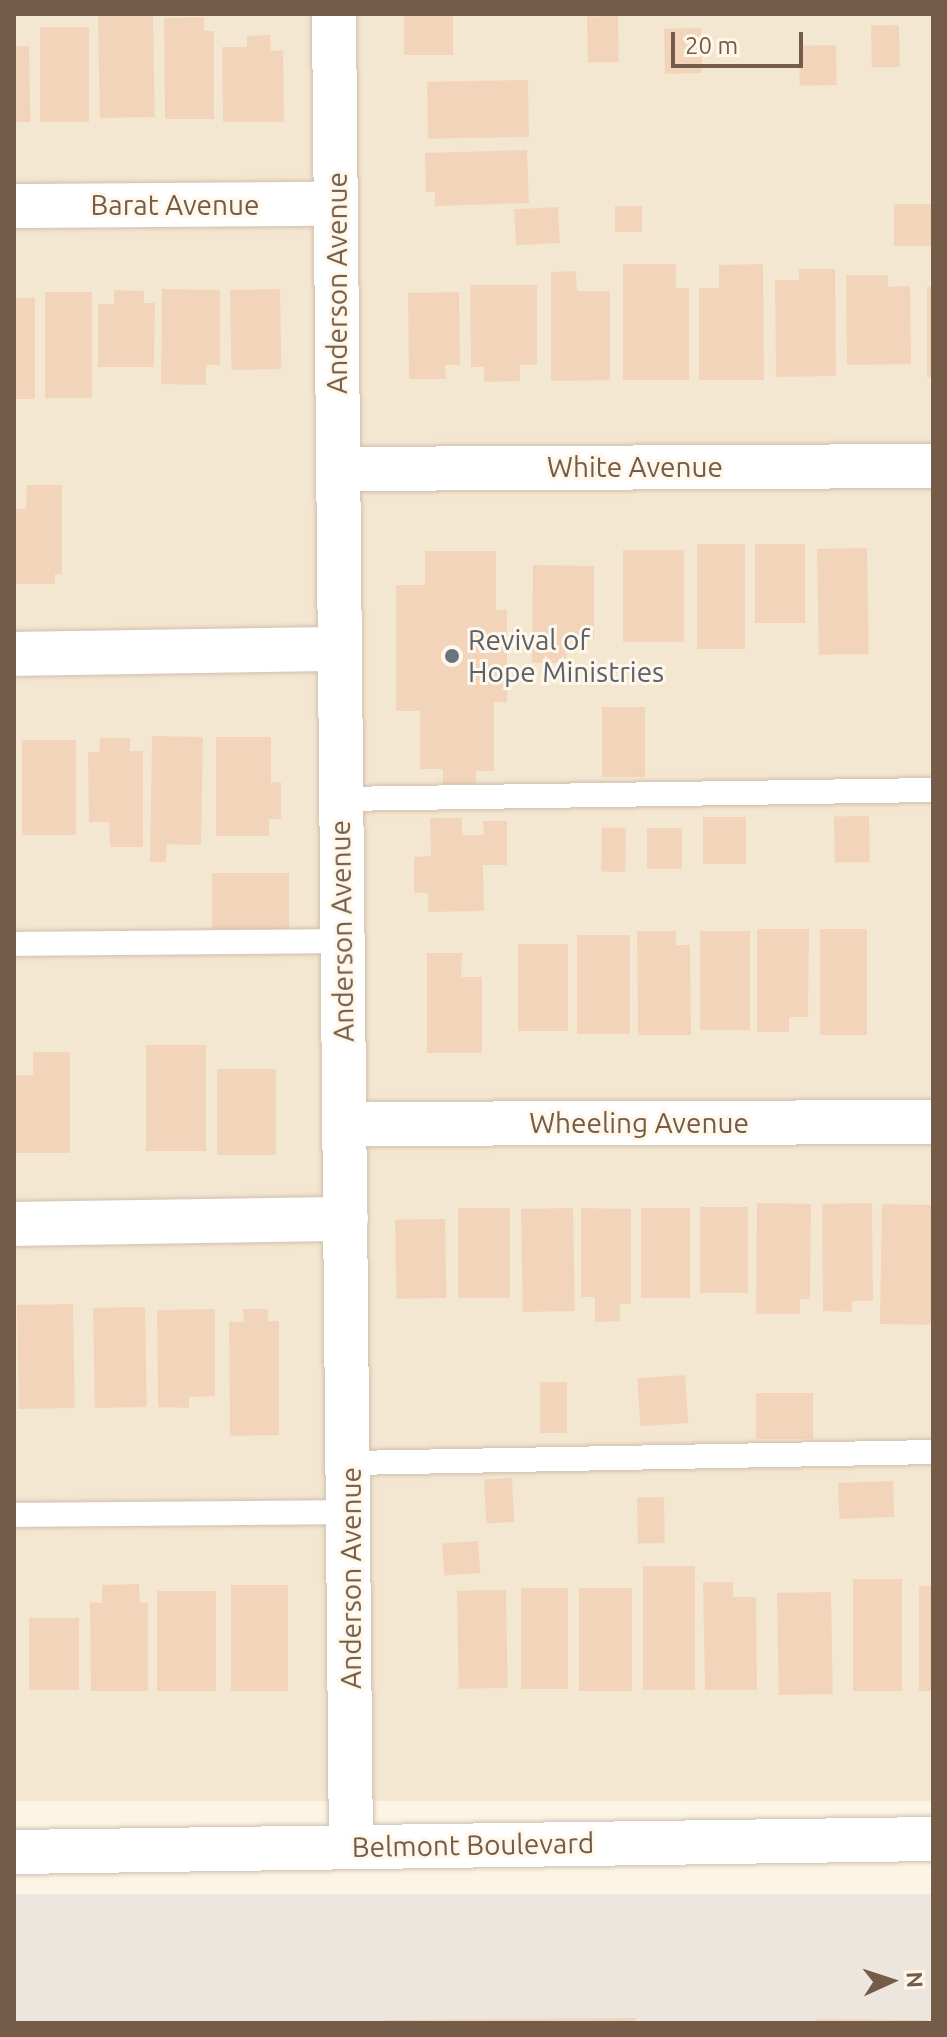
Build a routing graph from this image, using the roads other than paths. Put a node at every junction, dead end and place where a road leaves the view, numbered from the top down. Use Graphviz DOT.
graph roads {
  1 [pos="334,14"];
  2 [pos="336,204"];
  3 [pos="14,206"];
  4 [pos="933,466"];
  5 [pos="338,469"];
  6 [pos="338,649"];
  7 [pos="14,654"];
  8 [pos="933,790"];
  9 [pos="340,799"];
  10 [pos="342,941"];
  11 [pos="14,944"];
  12 [pos="933,1122"];
  13 [pos="345,1124"];
  14 [pos="346,1219"];
  15 [pos="14,1224"];
  16 [pos="933,1452"];
  17 [pos="351,1463"];
  18 [pos="351,1512"];
  19 [pos="14,1515"];
  20 [pos="933,1839"];
  21 [pos="351,1847"];
  22 [pos="14,1852"];
  1 -- 2 [label="street, Anderson Avenue"];
  2 -- 3 [label="street, Barat Avenue"];
  2 -- 5 [label="street, Anderson Avenue"];
  4 -- 5 [label="street, White Avenue"];
  5 -- 6 [label="street, Anderson Avenue"];
  6 -- 7 [label="street"];
  6 -- 9 [label="street, Anderson Avenue"];
  8 -- 9 [label="lane"];
  9 -- 10 [label="street, Anderson Avenue"];
  10 -- 11 [label="lane"];
  10 -- 13 [label="street, Anderson Avenue"];
  12 -- 13 [label="street, Wheeling Avenue"];
  13 -- 14 [label="street, Anderson Avenue"];
  14 -- 15 [label="street"];
  14 -- 17 [label="street, Anderson Avenue"];
  16 -- 17 [label="lane"];
  17 -- 18 [label="street, Anderson Avenue"];
  18 -- 19 [label="lane"];
  18 -- 21 [label="street, Anderson Avenue"];
  20 -- 21 [label="street, Belmont Boulevard"];
  21 -- 22 [label="street, Belmont Boulevard"];
}
